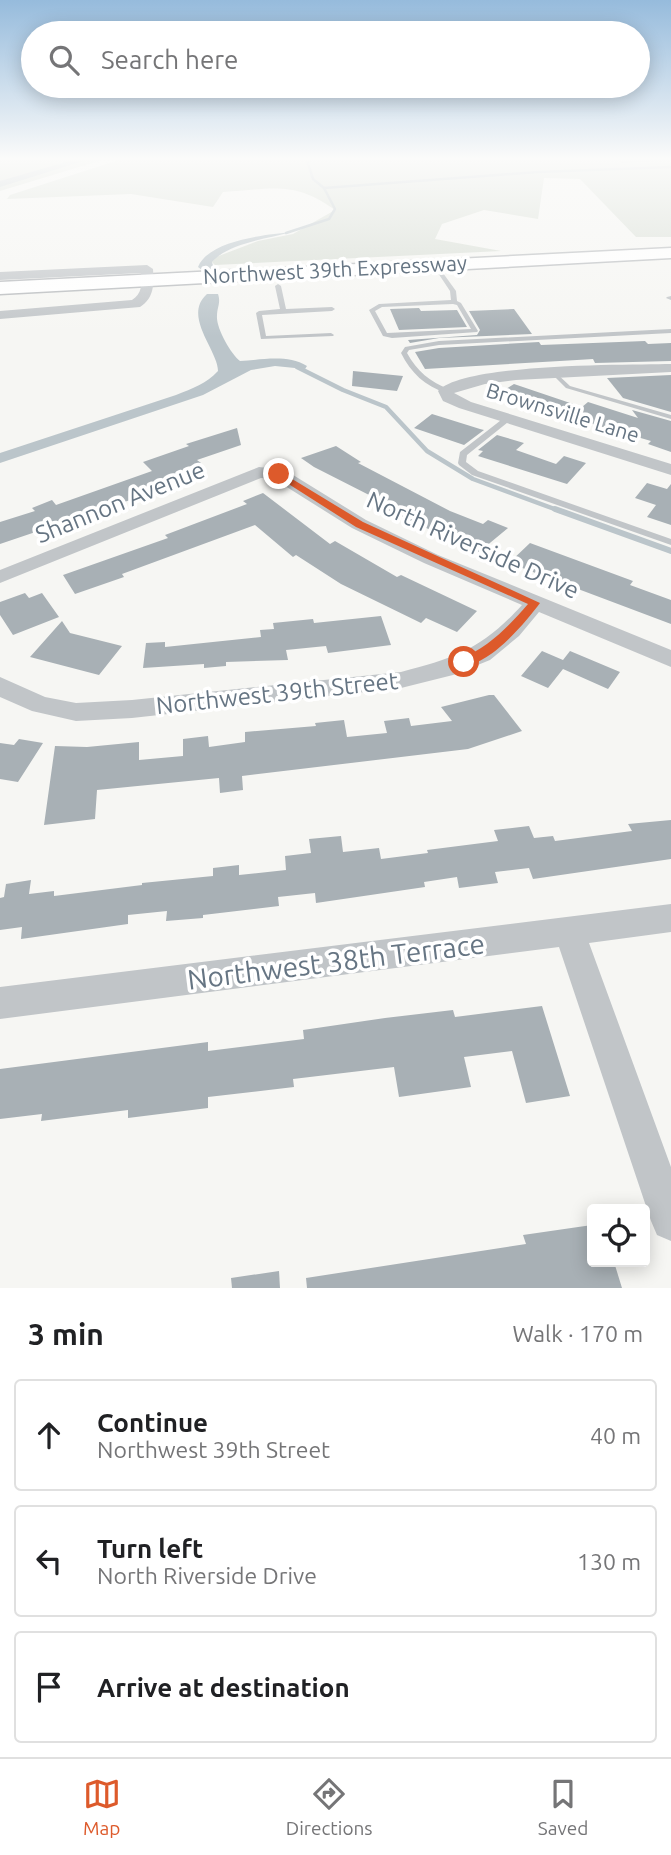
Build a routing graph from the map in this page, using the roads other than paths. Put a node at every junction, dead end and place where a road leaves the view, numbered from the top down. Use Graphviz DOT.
graph roads {
  1 [pos="671,253"];
  2 [pos="671,267"];
  3 [pos="440,271"];
  4 [pos="0,276"];
  5 [pos="147,285"];
  6 [pos="278,286"];
  7 [pos="0,288"];
  8 [pos="0,296"];
  9 [pos="454,302"];
  10 [pos="332,309"];
  11 [pos="283,312"];
  12 [pos="0,315"];
  13 [pos="671,331"];
  14 [pos="331,335"];
  15 [pos="671,368"];
  16 [pos="555,374"];
  17 [pos="446,391"];
  18 [pos="671,417"];
  19 [pos="508,419"];
  20 [pos="671,470"];
  21 [pos="259,472"];
  22 [pos="671,542"];
  23 [pos="0,577"];
  24 [pos="535,603"];
  25 [pos="671,659"];
  26 [pos="0,685"];
  27 [pos="671,918"];
  28 [pos="569,932"];
  29 [pos="0,1003"];
  30 [pos="671,1221"];
  1 -- 3 [label="highway, Northwest 39th Expressway"];
  2 -- 3 [label="highway, Northwest 39th Expressway"];
  3 -- 5 [label="highway, Northwest 39th Expressway"];
  3 -- 6 [label="highway, Northwest 39th Expressway"];
  3 -- 9 [label="lane"];
  4 -- 5 [label="street"];
  5 -- 6 [label="highway, Northwest 39th Expressway"];
  5 -- 7 [label="highway, Northwest 39th Expressway"];
  5 -- 8 [label="highway, Northwest 39th Expressway"];
  5 -- 12 [label="street"];
  6 -- 11 [label="lane"];
  9 -- 9 [label="lane"];
  10 -- 11 [label="lane"];
  11 -- 14 [label="lane"];
  13 -- 17 [label="lane"];
  15 -- 16 [label="street"];
  16 -- 17 [label="street"];
  16 -- 18 [label="lane"];
  17 -- 19 [label="street, Brownsville Lane"];
  19 -- 20 [label="street, Brownsville Lane"];
  19 -- 22 [label="lane"];
  21 -- 23 [label="street, Shannon Avenue"];
  21 -- 24 [label="street, North Riverside Drive"];
  24 -- 25 [label="street, North Riverside Drive"];
  24 -- 26 [label="street, Northwest 39th Street"];
  27 -- 28 [label="street, Northwest 38th Terrace"];
  28 -- 29 [label="street, Northwest 38th Terrace"];
  28 -- 30 [label="street"];
}
